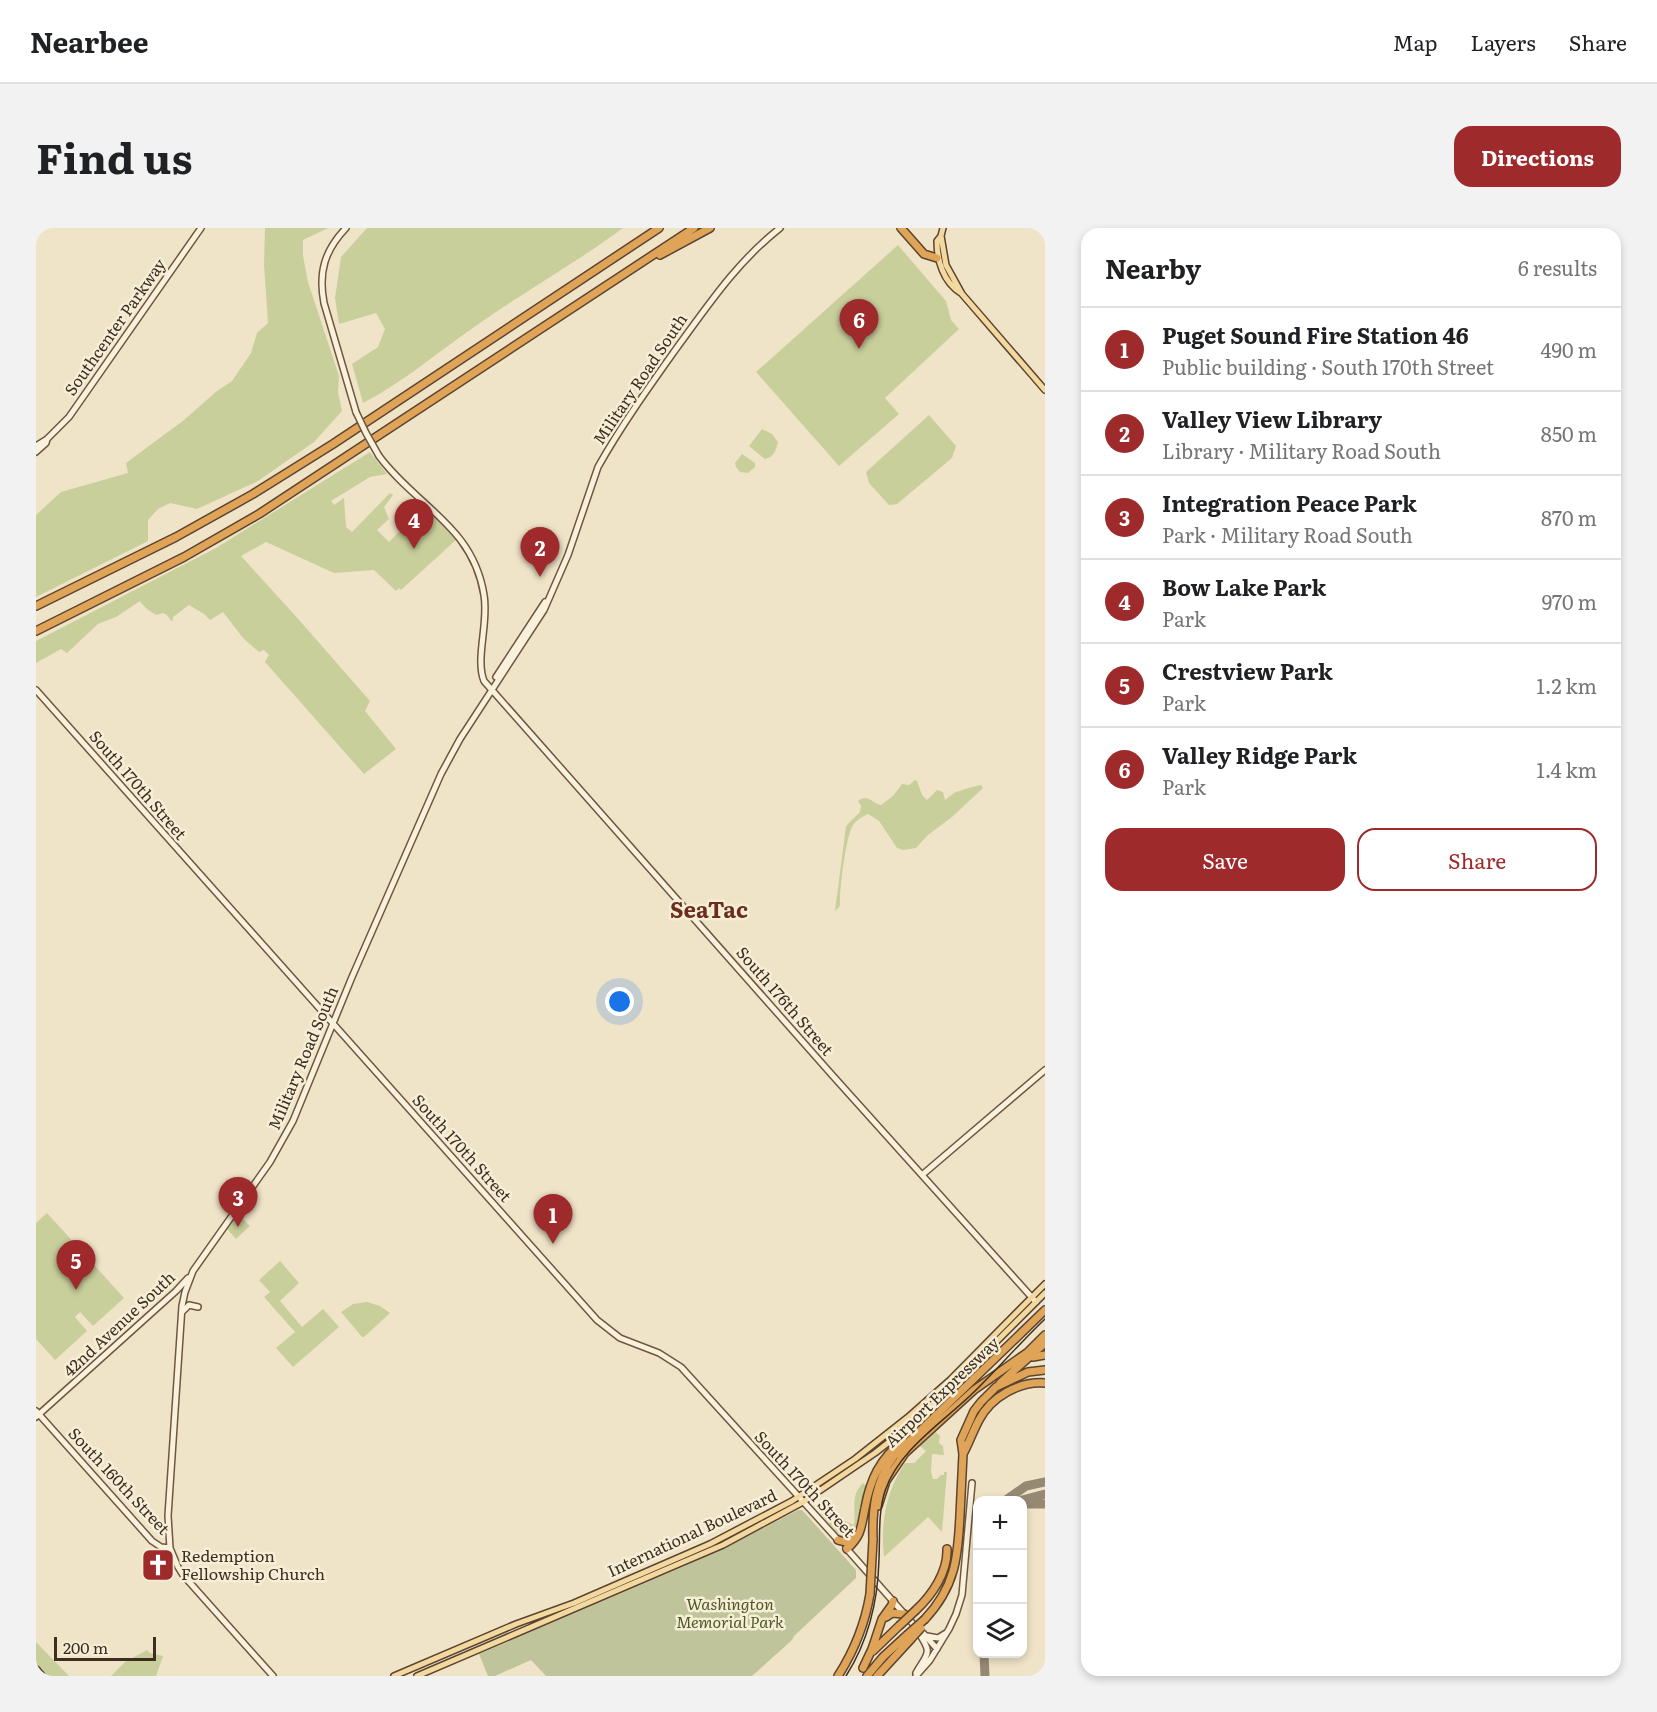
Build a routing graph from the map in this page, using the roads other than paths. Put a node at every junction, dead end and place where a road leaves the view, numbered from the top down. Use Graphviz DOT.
graph roads {
  1 [pos="201,228"];
  2 [pos="346,228"];
  3 [pos="659,228"];
  4 [pos="694,228"];
  5 [pos="710,228"];
  6 [pos="901,228"];
  7 [pos="943,228"];
  8 [pos="776,230"];
  9 [pos="941,236"];
  10 [pos="937,258"];
  11 [pos="628,271"];
  12 [pos="962,294"];
  13 [pos="1045,390"];
  14 [pos="47,439"];
  15 [pos="36,446"];
  16 [pos="36,452"];
  17 [pos="36,606"];
  18 [pos="36,631"];
  19 [pos="36,690"];
  20 [pos="491,690"];
  21 [pos="333,1025"];
  22 [pos="1045,1070"];
  23 [pos="922,1175"];
  24 [pos="192,1272"];
  25 [pos="1045,1284"];
  26 [pos="1045,1293"];
  27 [pos="168,1299"];
  28 [pos="1034,1300"];
  29 [pos="182,1306"];
  30 [pos="198,1307"];
  31 [pos="1045,1310"];
  32 [pos="182,1314"];
  33 [pos="1045,1335"];
  34 [pos="1045,1343"];
  35 [pos="1045,1355"];
  36 [pos="1028,1359"];
  37 [pos="1045,1370"];
  38 [pos="952,1382"];
  39 [pos="1042,1383"];
  40 [pos="996,1387"];
  41 [pos="37,1414"];
  42 [pos="930,1422"];
  43 [pos="895,1428"];
  44 [pos="887,1443"];
  45 [pos="963,1454"];
  46 [pos="972,1483"];
  47 [pos="798,1497"];
  48 [pos="803,1502"];
  49 [pos="874,1527"];
  50 [pos="860,1533"];
  51 [pos="838,1540"];
  52 [pos="170,1548"];
  53 [pos="947,1549"];
  54 [pos="847,1550"];
  55 [pos="664,1563"];
  56 [pos="653,1575"];
  57 [pos="893,1601"];
  58 [pos="904,1614"];
  59 [pos="914,1625"];
  60 [pos="949,1629"];
  61 [pos="923,1633"];
  62 [pos="909,1637"];
  63 [pos="872,1649"];
  64 [pos="937,1649"];
  65 [pos="36,1670"];
  66 [pos="863,1673"];
  67 [pos="41,1676"];
  68 [pos="273,1676"];
  69 [pos="394,1676"];
  70 [pos="417,1676"];
  71 [pos="838,1676"];
  72 [pos="877,1676"];
  73 [pos="915,1676"];
  1 -- 14 [label="street, Southcenter Parkway"];
  2 -- 20 [label="street, bridge"];
  3 -- 17 [label="highway"];
  4 -- 11 [label="highway"];
  5 -- 11 [label="highway"];
  6 -- 10 [label="highway"];
  7 -- 9 [label="main road"];
  8 -- 20 [label="street, Military Road South"];
  9 -- 10 [label="main road"];
  9 -- 12 [label="main road"];
  10 -- 12 [label="main road"];
  11 -- 18 [label="highway"];
  12 -- 13 [label="main road"];
  14 -- 15 [label="street, Southcenter Parkway"];
  14 -- 16 [label="street, Southcenter Parkway"];
  19 -- 21 [label="street, South 170th Street"];
  20 -- 21 [label="street, Military Road South"];
  20 -- 23 [label="street, South 176th Street"];
  21 -- 24 [label="street, Military Road South"];
  21 -- 47 [label="street, South 170th Street"];
  22 -- 23 [label="street"];
  23 -- 28 [label="street, South 176th Street"];
  24 -- 27 [label="street, 42nd Avenue South"];
  24 -- 29 [label="street, Military Road South"];
  25 -- 28 [label="main road, International Boulevard"];
  26 -- 28 [label="main road, International Boulevard"];
  27 -- 29 [label="street"];
  27 -- 41 [label="street, 42nd Avenue South"];
  28 -- 38 [label="main road, International Boulevard"];
  29 -- 32 [label="street, Military Road South"];
  30 -- 32 [label="street"];
  31 -- 42 [label="highway, Airport Expressway"];
  32 -- 52 [label="street, Military Road South"];
  33 -- 49 [label="highway"];
  34 -- 36 [label="highway"];
  35 -- 36 [label="highway"];
  36 -- 40 [label="highway"];
  37 -- 40 [label="highway"];
  38 -- 43 [label="main road, International Boulevard"];
  38 -- 44 [label="main road, International Boulevard"];
  39 -- 45 [label="highway"];
  40 -- 45 [label="highway"];
  41 -- 52 [label="street, South 160th Street"];
  42 -- 49 [label="highway, Airport Expressway"];
  42 -- 50 [label="highway"];
  43 -- 44 [label="main road"];
  43 -- 47 [label="main road, International Boulevard"];
  44 -- 48 [label="main road, International Boulevard"];
  45 -- 62 [label="highway, bridge"];
  46 -- 60 [label="street"];
  47 -- 48 [label="street, South 170th Street"];
  47 -- 55 [label="main road, International Boulevard"];
  48 -- 51 [label="street, South 170th Street"];
  48 -- 56 [label="main road, International Boulevard"];
  49 -- 71 [label="highway, Airport Expressway, bridge"];
  50 -- 51 [label="highway"];
  50 -- 54 [label="highway"];
  51 -- 54 [label="street, South 170th Street"];
  52 -- 68 [label="street, South 160th Street"];
  53 -- 66 [label="highway, bridge"];
  54 -- 57 [label="street, South 170th Street"];
  55 -- 56 [label="main road"];
  55 -- 69 [label="main road, International Boulevard"];
  56 -- 70 [label="main road, International Boulevard"];
  57 -- 58 [label="street, South 170th Street"];
  57 -- 63 [label="highway"];
  58 -- 59 [label="street, South 170th Street"];
  58 -- 63 [label="highway"];
  59 -- 61 [label="street, South 170th Street"];
  59 -- 73 [label="street"];
  60 -- 61 [label="street"];
  60 -- 64 [label="street"];
  61 -- 64 [label="street, South 170th Street"];
  62 -- 66 [label="highway"];
  62 -- 72 [label="highway"];
  63 -- 66 [label="highway"];
  64 -- 73 [label="street"];
  65 -- 67 [label="highway"];
}
